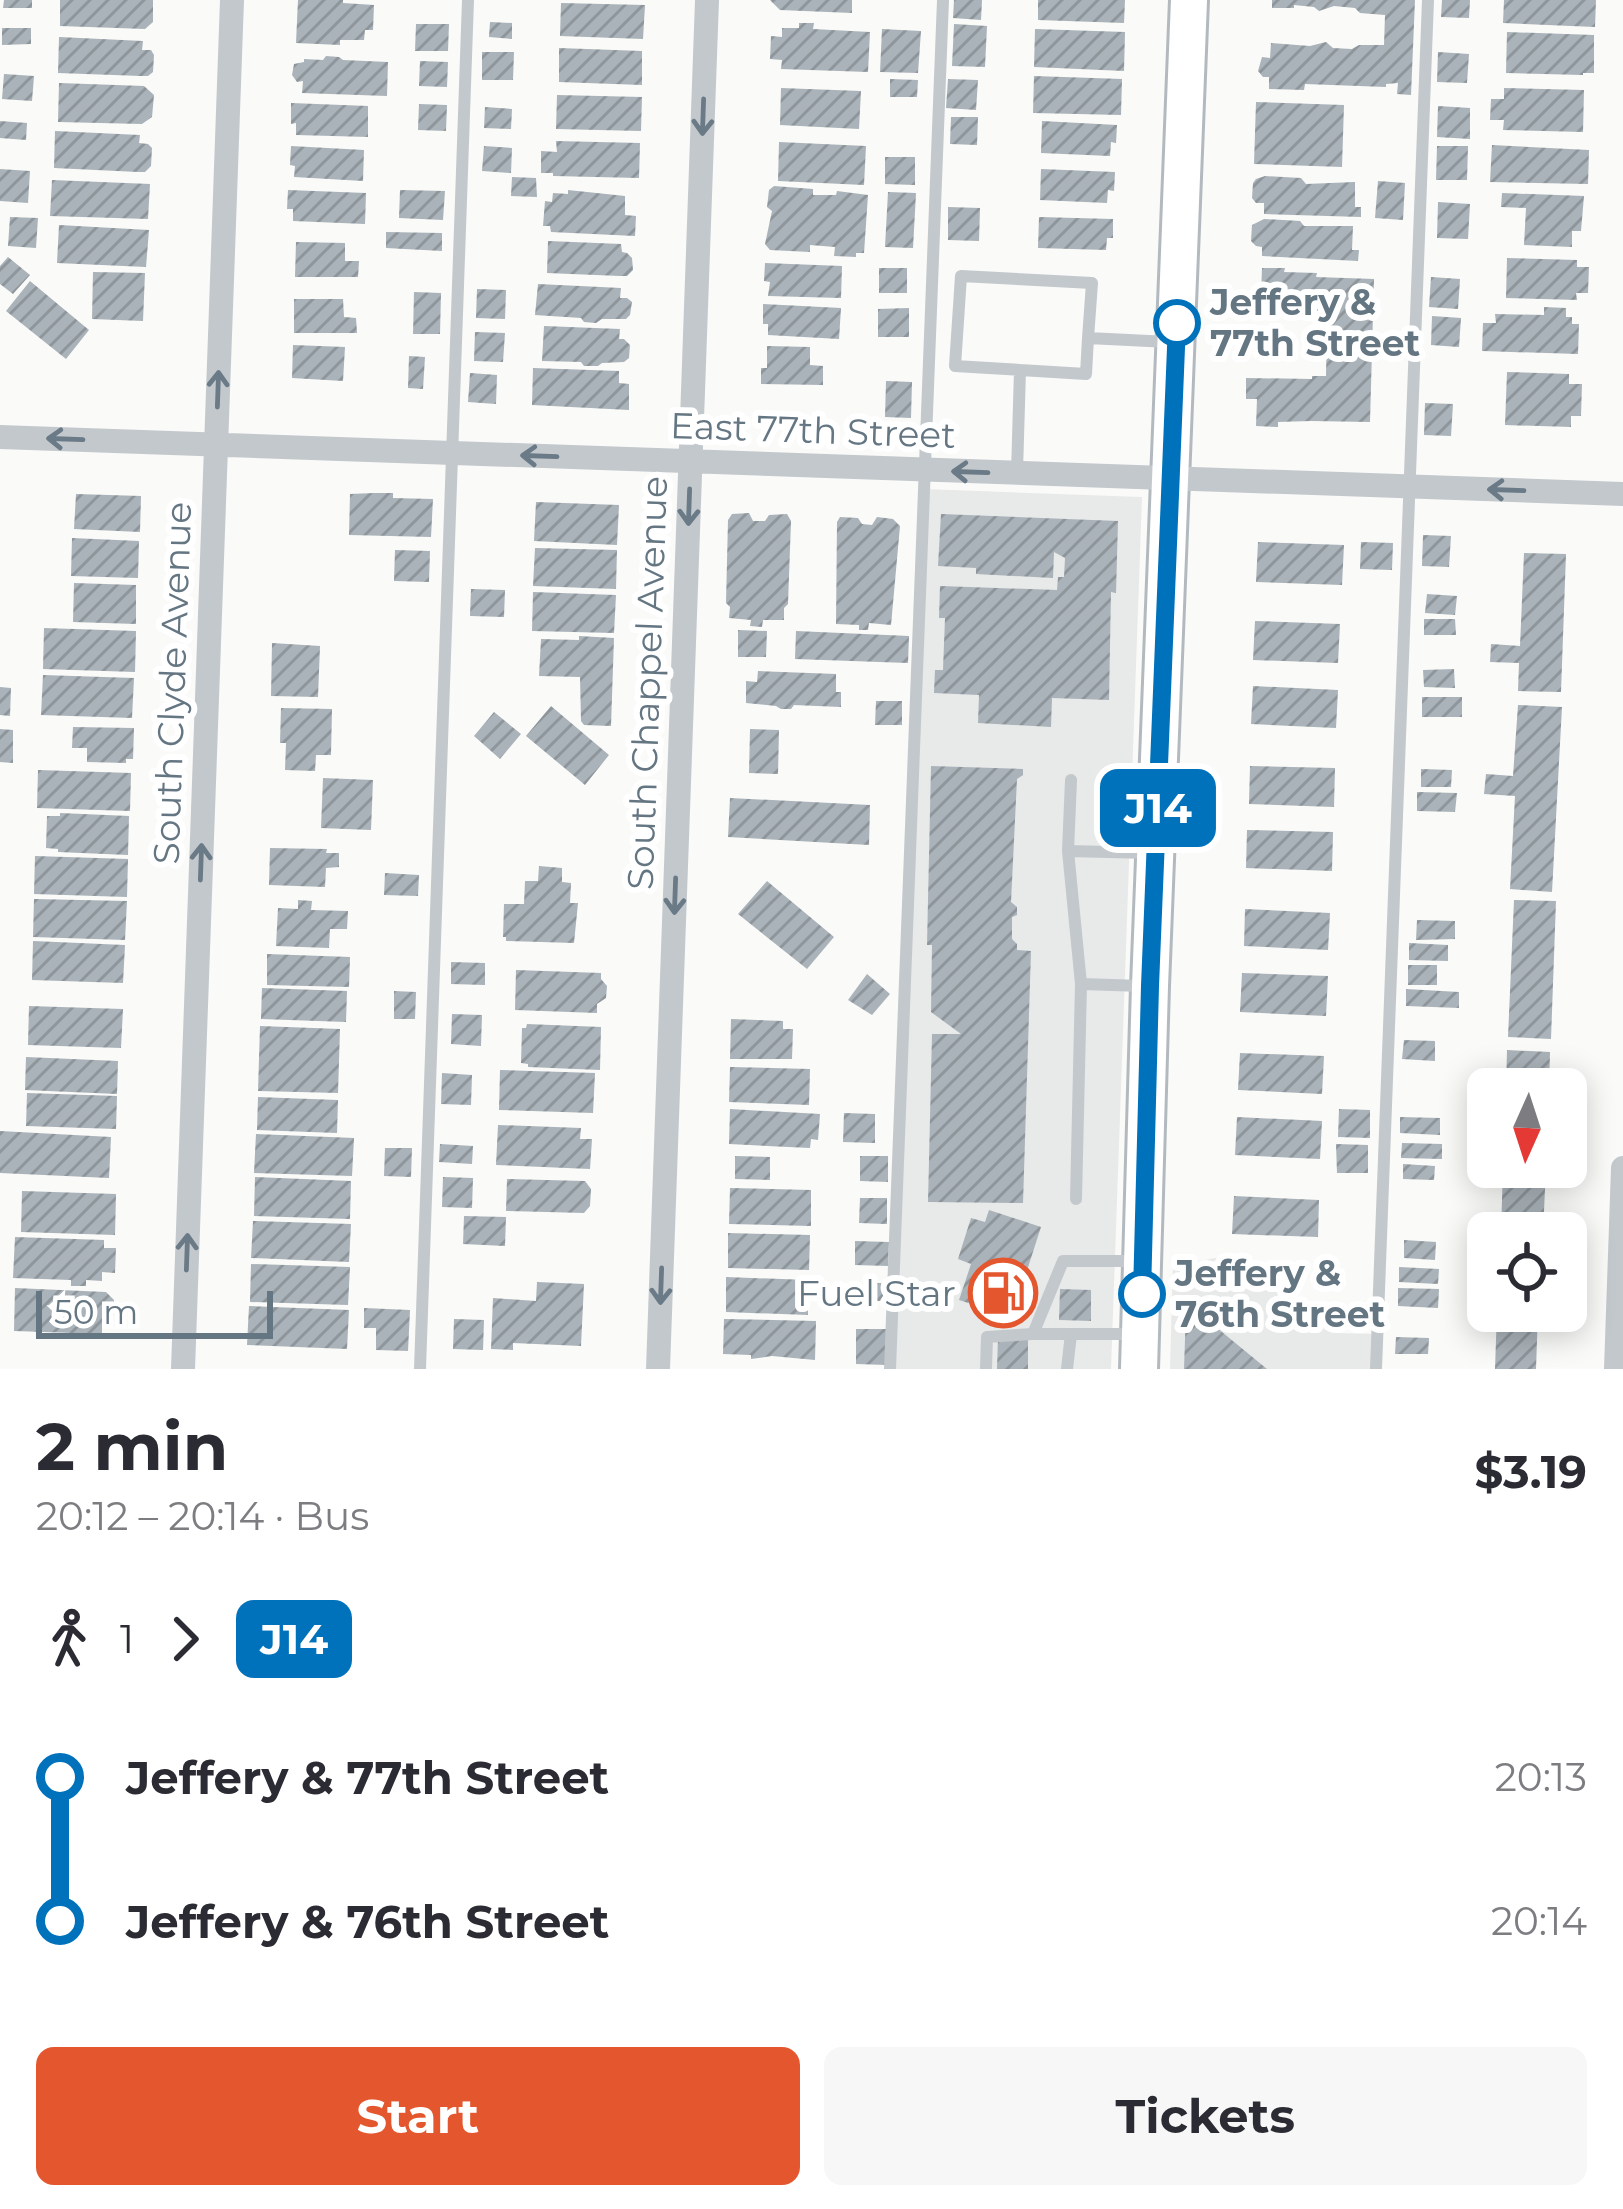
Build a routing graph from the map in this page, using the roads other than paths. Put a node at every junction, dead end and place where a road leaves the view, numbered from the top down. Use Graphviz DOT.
graph roads {
  1 [pos="232,0"];
  2 [pos="468,0"];
  3 [pos="707,0"];
  4 [pos="943,0"];
  5 [pos="1189,0"];
  6 [pos="1428,0"];
  7 [pos="1088,338"];
  8 [pos="1176,343"];
  9 [pos="1020,370"];
  10 [pos="0,437"];
  11 [pos="216,444"];
  12 [pos="452,453"];
  13 [pos="691,461"];
  14 [pos="925,470"];
  15 [pos="1016,473"];
  16 [pos="1171,479"];
  17 [pos="1409,487"];
  18 [pos="1623,494"];
  19 [pos="1071,780"];
  20 [pos="1068,850"];
  21 [pos="1156,854"];
  22 [pos="1081,984"];
  23 [pos="1150,986"];
  24 [pos="1623,1168"];
  25 [pos="1076,1199"];
  26 [pos="1143,1261"];
  27 [pos="1033,1334"];
  28 [pos="1071,1334"];
  29 [pos="1139,1352"];
  30 [pos="183,1369"];
  31 [pos="420,1369"];
  32 [pos="658,1369"];
  33 [pos="890,1369"];
  34 [pos="986,1369"];
  35 [pos="1067,1369"];
  36 [pos="1376,1369"];
  37 [pos="1616,1369"];
  11 -- 1 [label="street, South Clyde Avenue, one-way"];
  2 -- 12 [label="lane"];
  3 -- 13 [label="street, South Chappel Avenue, one-way"];
  4 -- 14 [label="lane"];
  5 -- 8 [label="street"];
  6 -- 17 [label="lane"];
  7 -- 8 [label="lane"];
  7 -- 9 [label="lane"];
  7 -- 9 [label="lane"];
  8 -- 16 [label="street"];
  9 -- 15 [label="lane"];
  11 -- 10 [label="street, East 77th Street, one-way"];
  11 -- 12 [label="street, East 77th Street"];
  30 -- 11 [label="street, South Clyde Avenue, one-way"];
  13 -- 12 [label="street, East 77th Street, one-way"];
  12 -- 31 [label="lane"];
  13 -- 14 [label="street, East 77th Street"];
  13 -- 32 [label="street, South Chappel Avenue, one-way"];
  15 -- 14 [label="street, East 77th Street, one-way"];
  14 -- 33 [label="lane"];
  15 -- 16 [label="street, East 77th Street"];
  16 -- 17 [label="street, East 77th Street"];
  16 -- 21 [label="street"];
  18 -- 17 [label="street, East 77th Street, one-way"];
  17 -- 36 [label="lane"];
  19 -- 20 [label="lane"];
  20 -- 21 [label="lane"];
  20 -- 22 [label="lane"];
  21 -- 23 [label="street"];
  22 -- 23 [label="lane"];
  22 -- 25 [label="lane"];
  23 -- 26 [label="street"];
  24 -- 37 [label="street"];
  26 -- 27 [label="lane"];
  26 -- 29 [label="street"];
  27 -- 28 [label="lane"];
  27 -- 34 [label="lane"];
  28 -- 29 [label="lane"];
  28 -- 35 [label="lane"];
}
